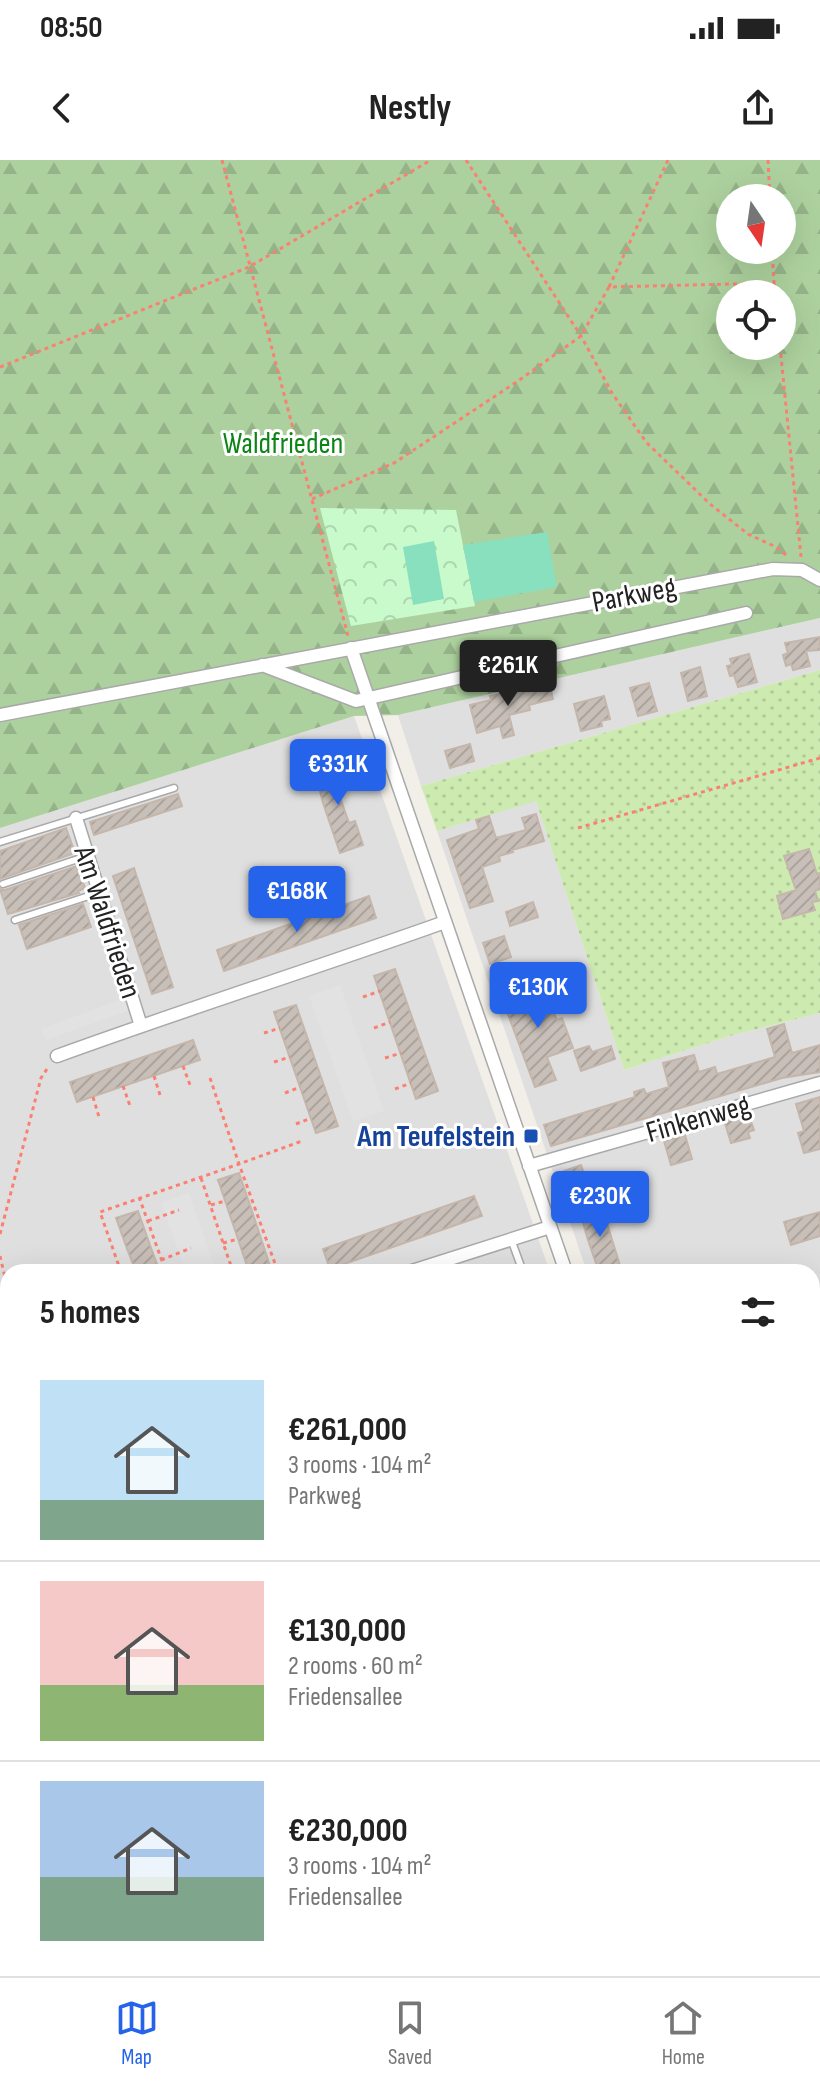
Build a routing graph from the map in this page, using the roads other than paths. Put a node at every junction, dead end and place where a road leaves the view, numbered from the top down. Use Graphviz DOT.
graph roads {
  1 [pos="820,580"];
  2 [pos="746,613"];
  3 [pos="351,648"];
  4 [pos="261,664"];
  5 [pos="368,698"];
  6 [pos="0,715"];
  7 [pos="174,788"];
  8 [pos="76,818"];
  9 [pos="0,842"];
  10 [pos="87,856"];
  11 [pos="3,884"];
  12 [pos="98,893"];
  13 [pos="15,920"];
  14 [pos="445,922"];
  15 [pos="141,1026"];
  16 [pos="53,1061"];
  17 [pos="820,1083"];
  18 [pos="529,1166"];
  19 [pos="550,1227"];
  20 [pos="511,1239"];
  21 [pos="434,1264"];
  22 [pos="520,1264"];
  23 [pos="563,1264"];
  1 -- 3 [label="street, Parkweg"];
  2 -- 5 [label="street, Parkweg"];
  3 -- 4 [label="street, Parkweg"];
  3 -- 5 [label="street"];
  4 -- 5 [label="street"];
  4 -- 6 [label="street, Parkweg"];
  5 -- 14 [label="street"];
  7 -- 8 [label="lane"];
  8 -- 9 [label="lane"];
  8 -- 10 [label="street, Am Waldfrieden"];
  10 -- 11 [label="lane"];
  10 -- 12 [label="street, Am Waldfrieden"];
  12 -- 13 [label="lane"];
  12 -- 15 [label="street, Am Waldfrieden"];
  14 -- 15 [label="street, Am Waldfrieden"];
  14 -- 18 [label="street"];
  15 -- 16 [label="street, Am Waldfrieden"];
  17 -- 18 [label="street, Finkenweg"];
  18 -- 19 [label="street"];
  19 -- 20 [label="street"];
  19 -- 23 [label="street"];
  20 -- 21 [label="street"];
  20 -- 22 [label="lane"];
}
